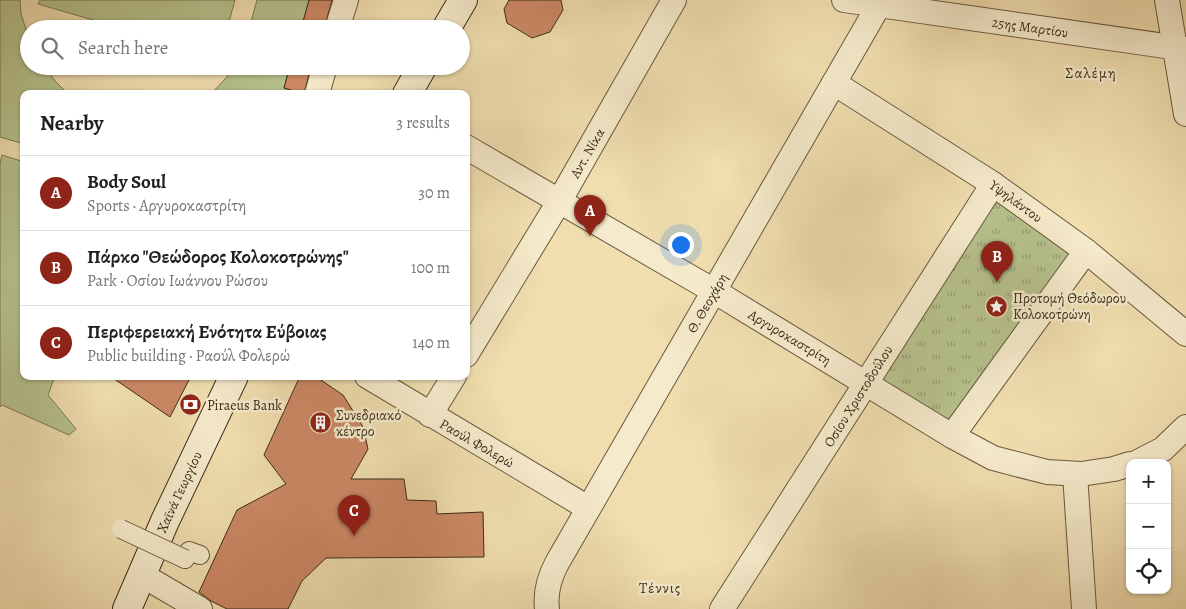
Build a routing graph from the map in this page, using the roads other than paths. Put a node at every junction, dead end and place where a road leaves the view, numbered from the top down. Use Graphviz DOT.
graph roads {
  1 [pos="346,0"];
  2 [pos="463,0"];
  3 [pos="674,0"];
  4 [pos="844,0"];
  5 [pos="1167,0"];
  6 [pos="879,2"];
  7 [pos="340,20"];
  8 [pos="451,20"];
  9 [pos="1180,49"];
  10 [pos="322,75"];
  11 [pos="418,75"];
  12 [pos="834,84"];
  13 [pos="318,90"];
  14 [pos="409,90"];
  15 [pos="1186,114"];
  16 [pos="470,149"];
  17 [pos="993,184"];
  18 [pos="560,200"];
  19 [pos="1086,251"];
  20 [pos="714,291"];
  21 [pos="1186,334"];
  22 [pos="470,348"];
  23 [pos="232,380"];
  24 [pos="373,380"];
  25 [pos="452,380"];
  26 [pos="866,383"];
  27 [pos="430,415"];
  28 [pos="1186,427"];
  29 [pos="952,436"];
  30 [pos="1144,459"];
  31 [pos="1126,465"];
  32 [pos="1075,474"];
  33 [pos="588,508"];
  34 [pos="121,529"];
  35 [pos="200,555"];
  36 [pos="142,575"];
  37 [pos="126,609"];
  38 [pos="200,609"];
  39 [pos="547,609"];
  40 [pos="722,609"];
  41 [pos="1084,609"];
  1 -- 7 [label="street"];
  2 -- 8 [label="main road"];
  3 -- 18 [label="street, Αντ. Νίκα"];
  4 -- 6 [label="street, 25ης Μαρτίου"];
  5 -- 9 [label="street"];
  6 -- 9 [label="street, 25ης Μαρτίου"];
  6 -- 12 [label="street, Θ. Θεοχάρη"];
  9 -- 15 [label="street"];
  10 -- 13 [label="street"];
  11 -- 14 [label="main road"];
  12 -- 17 [label="street, Υψηλάντου"];
  12 -- 20 [label="street, Θ. Θεοχάρη"];
  16 -- 18 [label="street, Αργυροκαστρίτη"];
  17 -- 19 [label="street, Υψηλάντου"];
  17 -- 26 [label="street, Οσίου Χριστοδούλου"];
  18 -- 20 [label="street, Αργυροκαστρίτη"];
  18 -- 22 [label="street, Αντ. Νίκα"];
  19 -- 21 [label="street, Υψηλάντου"];
  19 -- 29 [label="street"];
  20 -- 26 [label="street, Αργυροκαστρίτη"];
  20 -- 33 [label="street, Θ. Θεοχάρη"];
  23 -- 36 [label="main road, Χαϊνά Γεωργίου"];
  24 -- 27 [label="street, Ραούλ Φολερώ"];
  25 -- 27 [label="street"];
  26 -- 29 [label="street, Αργυροκαστρίτη"];
  26 -- 40 [label="street, Οσίου Χριστοδούλου"];
  27 -- 33 [label="street, Ραούλ Φολερώ"];
  28 -- 30 [label="street"];
  29 -- 32 [label="street, Αργυροκαστρίτη"];
  31 -- 32 [label="street, Αργυροκαστρίτη"];
  32 -- 41 [label="street"];
  33 -- 39 [label="street, Θ. Θεοχάρη"];
  34 -- 35 [label="street, bridge"];
  36 -- 37 [label="main road, Χαϊνά Γεωργίου"];
  36 -- 38 [label="street"];
}
